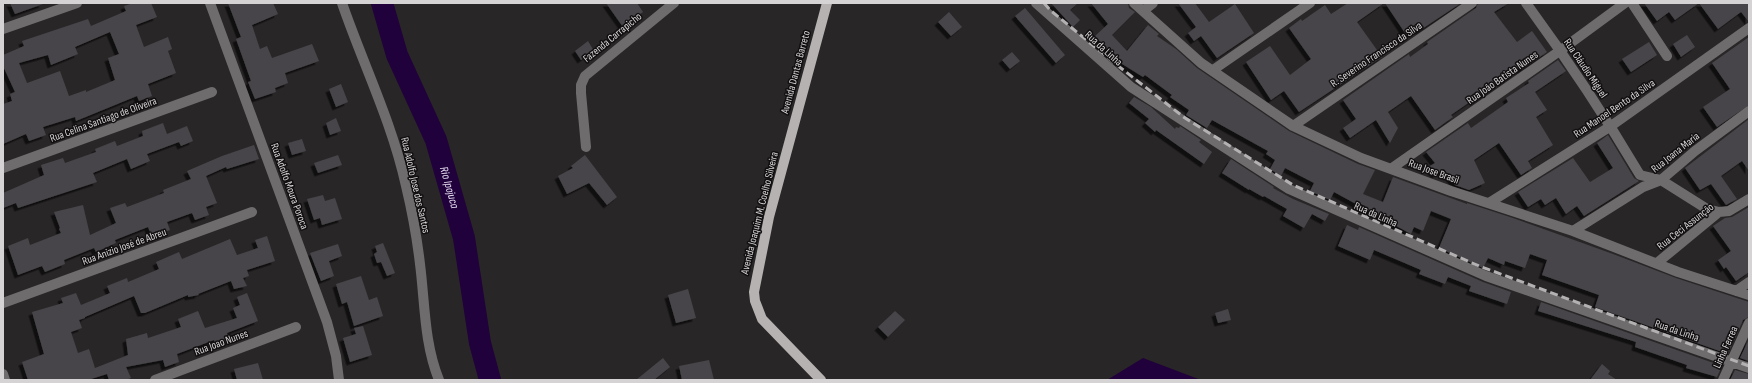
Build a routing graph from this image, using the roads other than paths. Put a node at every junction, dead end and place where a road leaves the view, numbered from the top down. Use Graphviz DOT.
graph roads {
  1 [pos="77,3"];
  2 [pos="210,3"];
  3 [pos="342,3"];
  4 [pos="674,3"];
  5 [pos="827,3"];
  6 [pos="1036,3"];
  7 [pos="1134,3"];
  8 [pos="1153,3"];
  9 [pos="1310,3"];
  10 [pos="1472,3"];
  11 [pos="1526,3"];
  12 [pos="1625,3"];
  13 [pos="1632,3"];
  14 [pos="1143,11"];
  15 [pos="1749,28"];
  16 [pos="3,30"];
  17 [pos="1561,50"];
  18 [pos="1668,56"];
  19 [pos="1213,70"];
  20 [pos="212,92"];
  21 [pos="1749,111"];
  22 [pos="1293,126"];
  23 [pos="1611,126"];
  24 [pos="586,147"];
  25 [pos="788,147"];
  26 [pos="3,168"];
  27 [pos="1392,168"];
  28 [pos="1661,180"];
  29 [pos="1749,199"];
  30 [pos="1489,203"];
  31 [pos="252,212"];
  32 [pos="1719,212"];
  33 [pos="1573,231"];
  34 [pos="1657,263"];
  35 [pos="1749,282"];
  36 [pos="1736,291"];
  37 [pos="1749,295"];
  38 [pos="3,303"];
  39 [pos="1749,323"];
  40 [pos="296,327"];
  41 [pos="1732,362"];
  42 [pos="1749,368"];
  43 [pos="3,374"];
  44 [pos="5,380"];
  45 [pos="155,380"];
  46 [pos="339,380"];
  47 [pos="439,380"];
  48 [pos="821,380"];
  49 [pos="1723,380"];
  1 -- 16 [label="street"];
  2 -- 46 [label="street, Rua Adolfo Moura Poroca"];
  3 -- 47 [label="street, Rua Adolfo Jose dos Santos"];
  4 -- 24 [label="street, Fazenda Carrapicho"];
  5 -- 25 [label="main road, Avenida Dantas Barreto"];
  6 -- 41 [label="street, Rua da Linha"];
  7 -- 14 [label="street, Rua Jose Brasil"];
  8 -- 14 [label="street"];
  9 -- 19 [label="street"];
  10 -- 22 [label="street, R. Severino Francisco da Silva"];
  11 -- 17 [label="street, Rua Cláudio Miguel"];
  12 -- 17 [label="street, Rua João Batista Nunes"];
  13 -- 18 [label="street"];
  14 -- 19 [label="street, Rua Jose Brasil"];
  15 -- 23 [label="street, Rua Manoel Bento da Silva"];
  17 -- 23 [label="street, Rua Cláudio Miguel"];
  17 -- 27 [label="street, Rua João Batista Nunes"];
  19 -- 22 [label="street, Rua Jose Brasil"];
  20 -- 26 [label="street, Rua Celina Santiago de Oliveira"];
  21 -- 28 [label="street, Rua Joana Maria"];
  22 -- 27 [label="street, Rua Jose Brasil"];
  23 -- 28 [label="street, Rua Cláudio Miguel"];
  23 -- 30 [label="street, Rua Manoel Bento da Silva"];
  25 -- 48 [label="main road, Avenida Joaquim M. Coelho Silveira"];
  27 -- 30 [label="street, Rua Jose Brasil"];
  28 -- 32 [label="street, Rua Cláudio Miguel"];
  28 -- 33 [label="street, Rua Joana Maria"];
  29 -- 32 [label="street, Rua Ceci Assunção"];
  30 -- 33 [label="street, Rua Jose Brasil"];
  31 -- 38 [label="street, Rua Anizio José de Abreu"];
  32 -- 34 [label="street, Rua Ceci Assunção"];
  33 -- 34 [label="street, Rua Jose Brasil"];
  34 -- 36 [label="street, Rua Jose Brasil"];
  35 -- 36 [label="street"];
  36 -- 37 [label="street, Rua Jose Brasil"];
  39 -- 41 [label="street, Linha Ferrea"];
  40 -- 45 [label="street, Rua Joao Nunes"];
  41 -- 42 [label="street, Rua da Linha"];
  41 -- 49 [label="street, Linha Ferrea"];
  43 -- 44 [label="street"];
}
